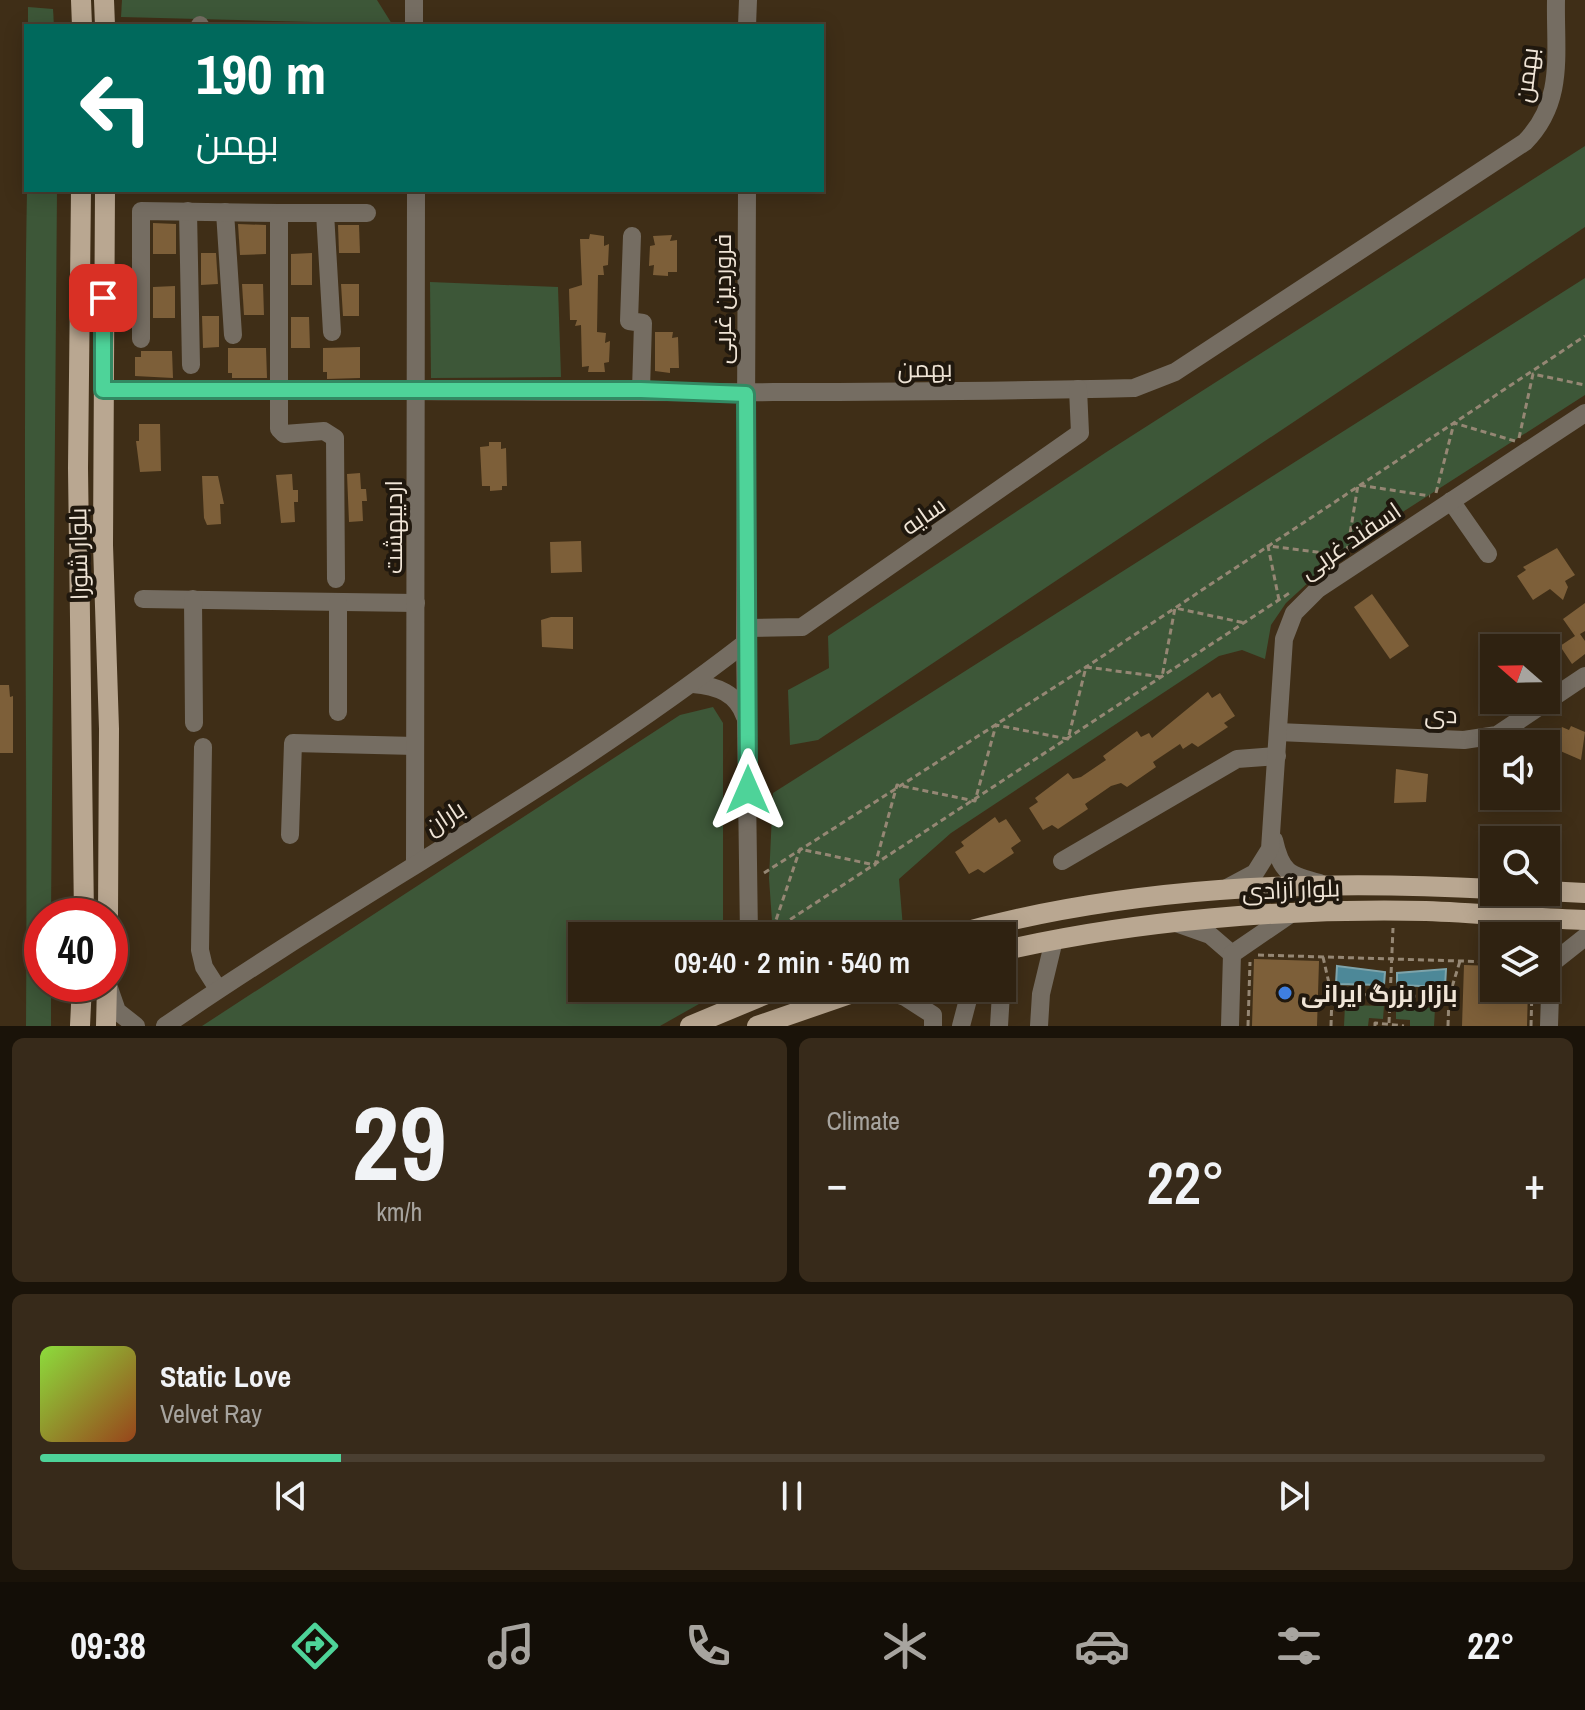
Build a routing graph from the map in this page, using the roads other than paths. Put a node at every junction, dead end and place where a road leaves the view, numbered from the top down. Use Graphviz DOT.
graph roads {
  1 [pos="81,0"];
  2 [pos="104,0"];
  3 [pos="414,0"];
  4 [pos="748,0"];
  5 [pos="1556,0"];
  6 [pos="82,24"];
  7 [pos="105,24"];
  8 [pos="414,24"];
  9 [pos="747,24"];
  10 [pos="81,192"];
  11 [pos="105,192"];
  12 [pos="416,192"];
  13 [pos="747,192"];
  14 [pos="188,211"];
  15 [pos="225,212"];
  16 [pos="279,213"];
  17 [pos="325,213"];
  18 [pos="367,213"];
  19 [pos="632,236"];
  20 [pos="332,332"];
  21 [pos="233,335"];
  22 [pos="141,339"];
  23 [pos="191,365"];
  24 [pos="1078,389"];
  25 [pos="103,390"];
  26 [pos="282,390"];
  27 [pos="417,390"];
  28 [pos="641,390"];
  29 [pos="746,394"];
  30 [pos="1585,413"];
  31 [pos="1451,501"];
  32 [pos="1488,554"];
  33 [pos="336,579"];
  34 [pos="143,599"];
  35 [pos="193,599"];
  36 [pos="338,602"];
  37 [pos="416,603"];
  38 [pos="745,636"];
  39 [pos="1585,676"];
  40 [pos="693,684"];
  41 [pos="338,712"];
  42 [pos="194,723"];
  43 [pos="748,728"];
  44 [pos="1278,732"];
  45 [pos="415,746"];
  46 [pos="203,747"];
  47 [pos="1277,756"];
  48 [pos="290,835"];
  49 [pos="1273,837"];
  50 [pos="1062,861"];
  51 [pos="415,864"];
  52 [pos="1330,885"];
  53 [pos="1480,889"];
  54 [pos="1222,891"];
  55 [pos="1560,892"];
  56 [pos="1585,893"];
  57 [pos="84,898"];
  58 [pos="108,898"];
  59 [pos="1289,915"];
  60 [pos="1504,916"];
  61 [pos="1585,920"];
  62 [pos="749,922"];
  63 [pos="1000,922"];
  64 [pos="1512,922"];
  65 [pos="1176,923"];
  66 [pos="1585,937"];
  67 [pos="1054,940"];
  68 [pos="1016,948"];
  69 [pos="1560,953"];
  70 [pos="1232,954"];
  71 [pos="218,989"];
  72 [pos="81,1002"];
  73 [pos="107,1002"];
  74 [pos="114,1002"];
  75 [pos="743,1002"];
  76 [pos="758,1002"];
  77 [pos="765,1002"];
  78 [pos="826,1002"];
  79 [pos="913,1002"];
  80 [pos="967,1002"];
  81 [pos="1000,1002"];
  82 [pos="1549,1002"];
  83 [pos="782,1017"];
  84 [pos="80,1026"];
  85 [pos="106,1026"];
  86 [pos="136,1026"];
  87 [pos="165,1026"];
  88 [pos="690,1026"];
  89 [pos="754,1026"];
  90 [pos="933,1026"];
  91 [pos="961,1026"];
  92 [pos="999,1026"];
  93 [pos="1039,1026"];
  94 [pos="1230,1026"];
  95 [pos="1549,1026"];
  1 -- 6 [label="main road"];
  2 -- 7 [label="main road"];
  3 -- 8 [label="street"];
  4 -- 9 [label="street"];
  5 -- 24 [label="street, بهمن"];
  10 -- 57 [label="main road, بلوار شورا"];
  11 -- 25 [label="main road, بلوار شورا"];
  12 -- 27 [label="street, اردیبهشت"];
  13 -- 29 [label="street, فروردین غربی"];
  14 -- 15 [label="street"];
  14 -- 22 [label="street"];
  14 -- 23 [label="street"];
  15 -- 16 [label="street"];
  15 -- 21 [label="street"];
  16 -- 17 [label="street"];
  16 -- 26 [label="street"];
  17 -- 18 [label="street"];
  17 -- 20 [label="street"];
  19 -- 28 [label="street"];
  24 -- 29 [label="street, بهمن"];
  24 -- 38 [label="street, سایه"];
  25 -- 26 [label="street, بهمن"];
  25 -- 58 [label="main road, بلوار شورا"];
  26 -- 27 [label="street, بهمن"];
  26 -- 33 [label="street"];
  27 -- 28 [label="street, بهمن"];
  27 -- 37 [label="street, اردیبهشت"];
  28 -- 29 [label="street, بهمن"];
  29 -- 38 [label="street, فروردین غربی"];
  30 -- 31 [label="street, اسفند غربی"];
  31 -- 32 [label="street"];
  31 -- 44 [label="street, اسفند غربی"];
  34 -- 35 [label="street"];
  35 -- 36 [label="street"];
  35 -- 42 [label="street"];
  36 -- 37 [label="street"];
  36 -- 41 [label="street"];
  37 -- 45 [label="street, اردیبهشت"];
  38 -- 40 [label="street, باران"];
  38 -- 43 [label="street, فروردین غربی"];
  39 -- 44 [label="street, دی"];
  40 -- 43 [label="street"];
  40 -- 51 [label="street, باران"];
  43 -- 62 [label="street, فروردین غربی"];
  44 -- 47 [label="street, اسفند غربی"];
  45 -- 48 [label="street"];
  45 -- 51 [label="street, اردیبهشت"];
  46 -- 71 [label="street"];
  47 -- 49 [label="street, اسفند غربی"];
  47 -- 50 [label="street"];
  49 -- 52 [label="street"];
  49 -- 54 [label="street"];
  51 -- 71 [label="street, باران"];
  52 -- 53 [label="main road, بلوار آزادی"];
  52 -- 54 [label="main road, بلوار آزادی"];
  54 -- 63 [label="main road, بلوار آزادی"];
  55 -- 56 [label="main road"];
  59 -- 60 [label="main road, بلوار آزادی"];
  59 -- 65 [label="main road, بلوار آزادی"];
  59 -- 70 [label="street"];
  60 -- 61 [label="main road, بلوار آزادی"];
  60 -- 64 [label="street"];
  65 -- 67 [label="main road, بلوار آزادی"];
  65 -- 70 [label="street"];
  66 -- 69 [label="street"];
  67 -- 68 [label="main road, بلوار آزادی"];
  67 -- 93 [label="street"];
  70 -- 94 [label="street"];
  71 -- 87 [label="street, باران"];
  72 -- 84 [label="main road"];
  73 -- 85 [label="main road"];
  74 -- 86 [label="street"];
  75 -- 88 [label="main road"];
  76 -- 89 [label="main road"];
  77 -- 83 [label="main road"];
  78 -- 83 [label="main road"];
  79 -- 90 [label="street"];
  80 -- 91 [label="street"];
  81 -- 92 [label="street"];
  82 -- 95 [label="street"];
  83 -- 89 [label="main road"];
}
